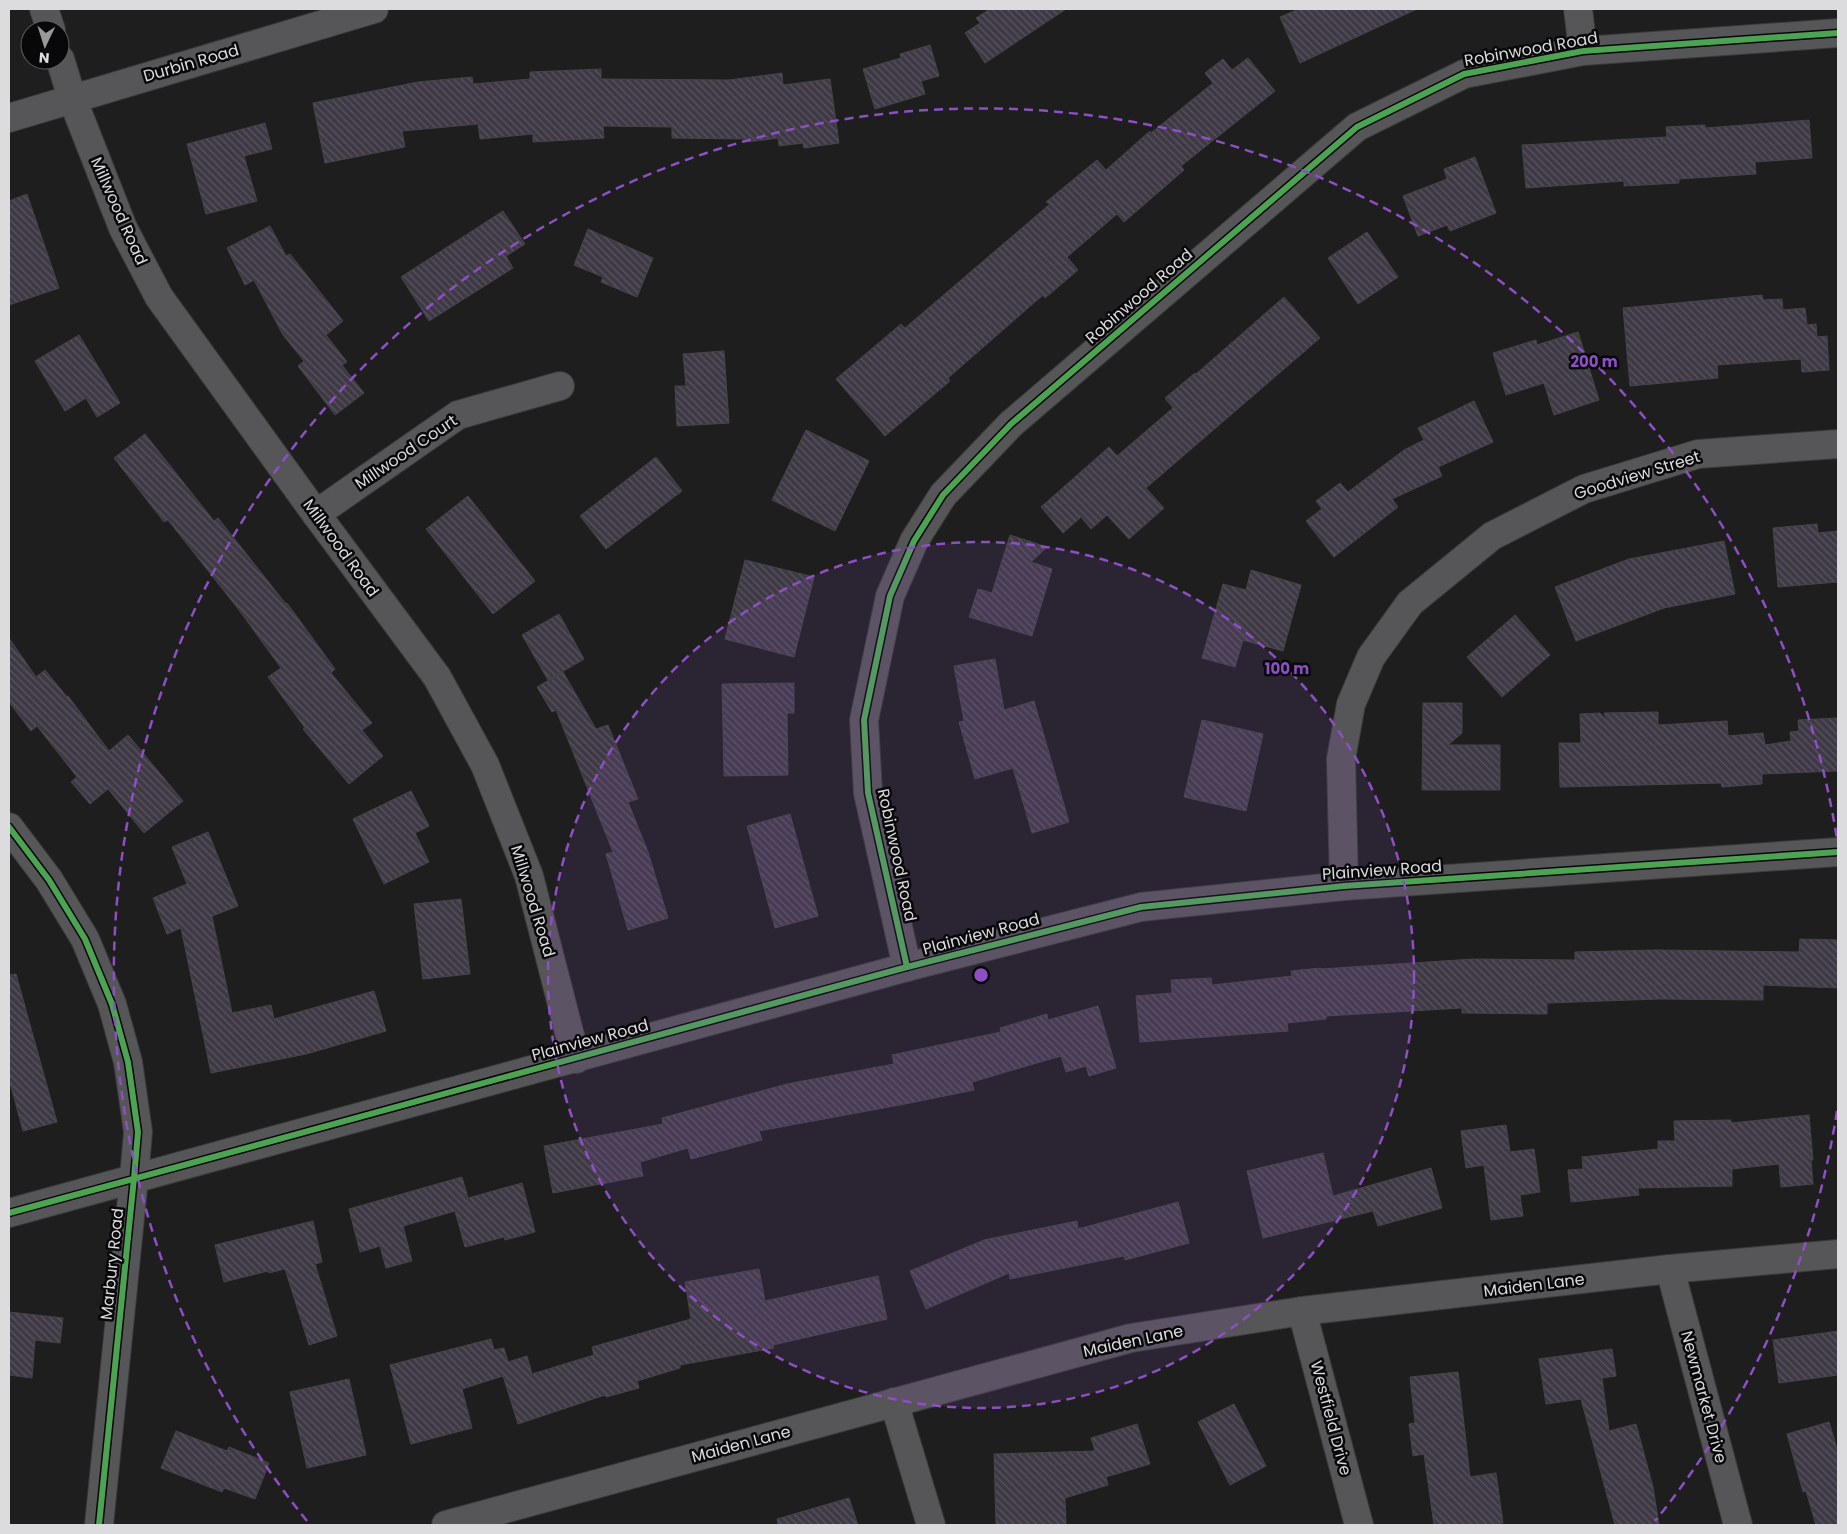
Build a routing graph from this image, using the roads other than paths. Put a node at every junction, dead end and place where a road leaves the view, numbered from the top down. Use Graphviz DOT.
graph roads {
  1 [pos="374,9"];
  2 [pos="1578,9"];
  3 [pos="1838,33"];
  4 [pos="1583,51"];
  5 [pos="63,70"];
  6 [pos="72,98"];
  7 [pos="9,118"];
  8 [pos="560,386"];
  9 [pos="1838,444"];
  10 [pos="316,514"];
  11 [pos="9,827"];
  12 [pos="1838,852"];
  13 [pos="1344,886"];
  14 [pos="907,967"];
  15 [pos="576,1058"];
  16 [pos="134,1178"];
  17 [pos="9,1213"];
  18 [pos="1838,1254"];
  19 [pos="1670,1269"];
  20 [pos="1302,1311"];
  21 [pos="894,1402"];
  22 [pos="495,1519"];
  23 [pos="99,1525"];
  24 [pos="446,1525"];
  25 [pos="931,1525"];
  26 [pos="1359,1525"];
  27 [pos="1738,1525"];
  1 -- 6 [label="street, Durbin Road"];
  2 -- 4 [label="street"];
  3 -- 4 [label="street, Robinwood Road"];
  4 -- 14 [label="street, Robinwood Road"];
  5 -- 6 [label="street, Millwood Road"];
  6 -- 7 [label="street, Durbin Road"];
  6 -- 10 [label="street, Millwood Road"];
  8 -- 10 [label="street, Millwood Court"];
  9 -- 13 [label="street, Goodview Street"];
  10 -- 15 [label="street, Millwood Road"];
  11 -- 16 [label="street, Marbury Road"];
  12 -- 13 [label="street, Plainview Road"];
  13 -- 14 [label="street, Plainview Road"];
  14 -- 15 [label="street, Plainview Road"];
  15 -- 16 [label="street, Plainview Road"];
  16 -- 17 [label="street, Plainview Road"];
  16 -- 23 [label="street, Marbury Road"];
  18 -- 19 [label="street, Maiden Lane"];
  19 -- 20 [label="street, Maiden Lane"];
  19 -- 27 [label="street, Newmarket Drive"];
  20 -- 21 [label="street, Maiden Lane"];
  20 -- 26 [label="street, Westfield Drive"];
  21 -- 22 [label="street, Maiden Lane"];
  21 -- 25 [label="street"];
  22 -- 24 [label="street, Maiden Lane"];
}
